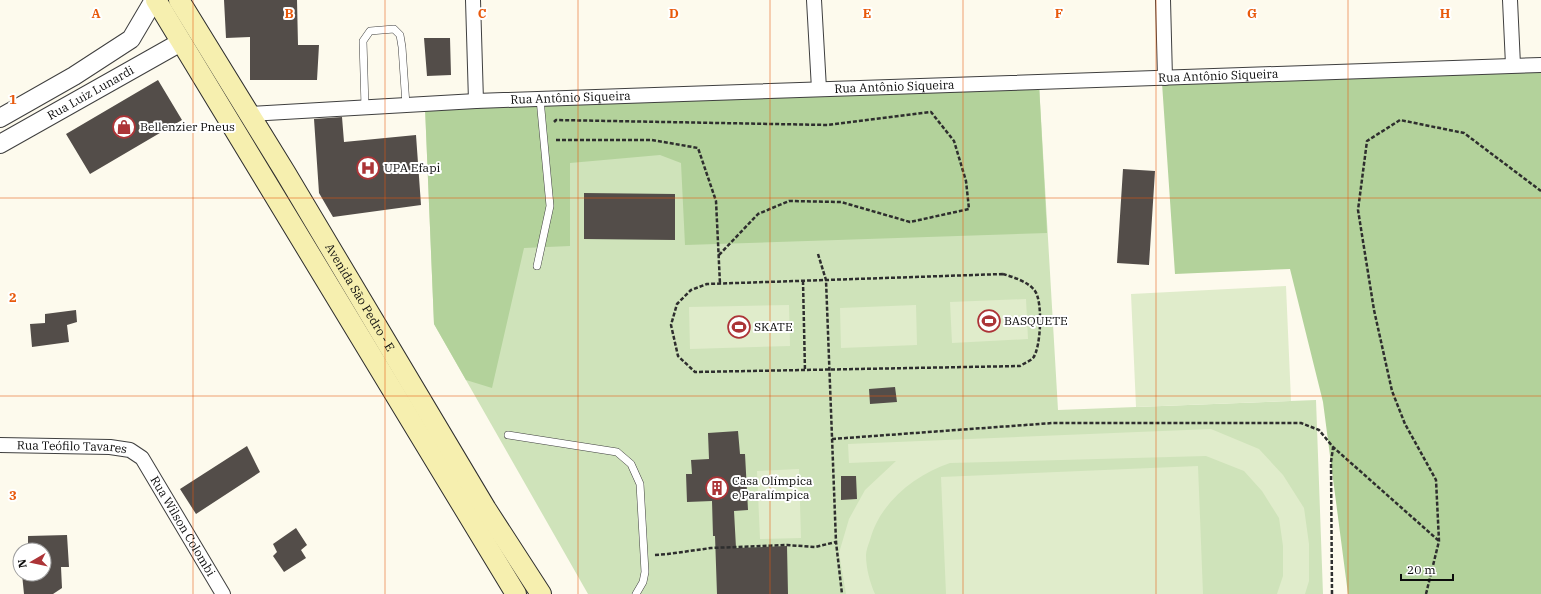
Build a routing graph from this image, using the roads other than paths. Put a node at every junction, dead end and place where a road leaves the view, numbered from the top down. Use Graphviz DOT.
graph roads {
  1 [pos="155,0"];
  2 [pos="179,0"];
  3 [pos="473,0"];
  4 [pos="814,0"];
  5 [pos="1163,0"];
  6 [pos="1510,0"];
  7 [pos="181,42"];
  8 [pos="1513,65"];
  9 [pos="1541,65"];
  10 [pos="1166,78"];
  11 [pos="819,89"];
  12 [pos="540,100"];
  13 [pos="476,101"];
  14 [pos="406,105"];
  15 [pos="365,107"];
  16 [pos="248,114"];
  17 [pos="0,118"];
  18 [pos="0,144"];
  19 [pos="537,266"];
  20 [pos="508,435"];
  21 [pos="0,445"];
  22 [pos="142,458"];
  23 [pos="223,594"];
  24 [pos="516,594"];
  25 [pos="541,594"];
  26 [pos="636,594"];
  1 -- 7 [label="main road, Avenida São Pedro - E"];
  1 -- 17 [label="street, Rua Luiz Lunardi"];
  2 -- 16 [label="main road, Avenida São Pedro - E"];
  3 -- 13 [label="street"];
  4 -- 11 [label="street"];
  5 -- 10 [label="street"];
  6 -- 8 [label="street"];
  7 -- 18 [label="street, Rua Luiz Lunardi"];
  7 -- 24 [label="main road, Avenida São Pedro - E"];
  8 -- 9 [label="street, Rua Antônio Siqueira"];
  8 -- 10 [label="street, Rua Antônio Siqueira"];
  10 -- 11 [label="street, Rua Antônio Siqueira"];
  11 -- 12 [label="street, Rua Antônio Siqueira"];
  12 -- 13 [label="street, Rua Antônio Siqueira"];
  12 -- 19 [label="lane"];
  13 -- 14 [label="street, Rua Antônio Siqueira"];
  14 -- 15 [label="street, Rua Antônio Siqueira"];
  14 -- 15 [label="lane"];
  15 -- 16 [label="street, Rua Antônio Siqueira"];
  16 -- 25 [label="main road, Avenida São Pedro - E"];
  20 -- 26 [label="lane"];
  21 -- 22 [label="street, Rua Teófilo Tavares"];
  22 -- 23 [label="street, Rua Wilson Colombi"];
}
